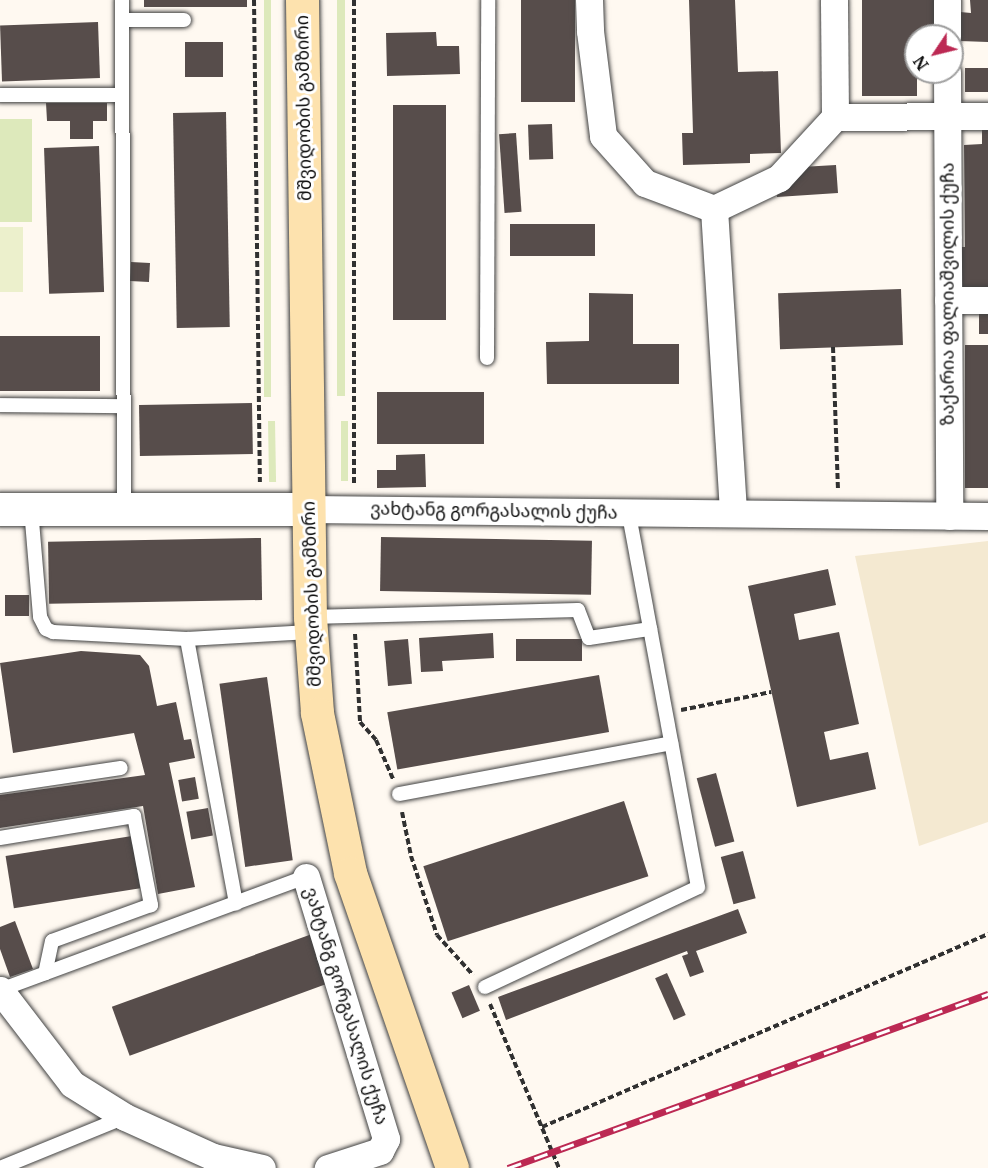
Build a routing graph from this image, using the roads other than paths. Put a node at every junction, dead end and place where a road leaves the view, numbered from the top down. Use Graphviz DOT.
graph roads {
  1 [pos="122,0"];
  2 [pos="302,0"];
  3 [pos="488,0"];
  4 [pos="589,0"];
  5 [pos="834,0"];
  6 [pos="947,0"];
  7 [pos="122,20"];
  8 [pos="184,20"];
  9 [pos="947,24"];
  10 [pos="947,84"];
  11 [pos="0,95"];
  12 [pos="122,95"];
  13 [pos="947,116"];
  14 [pos="835,117"];
  15 [pos="988,117"];
  16 [pos="714,209"];
  17 [pos="948,300"];
  18 [pos="988,300"];
  19 [pos="487,358"];
  20 [pos="0,405"];
  21 [pos="124,406"];
  22 [pos="16,509"];
  23 [pos="309,509"];
  24 [pos="124,510"];
  25 [pos="733,511"];
  26 [pos="629,513"];
  27 [pos="949,516"];
  28 [pos="988,516"];
  29 [pos="310,624"];
  30 [pos="650,629"];
  31 [pos="187,639"];
  32 [pos="672,743"];
  33 [pos="121,768"];
  34 [pos="0,786"];
  35 [pos="399,794"];
  36 [pos="0,838"];
  37 [pos="306,877"];
  38 [pos="236,903"];
  39 [pos="45,973"];
  40 [pos="484,987"];
  41 [pos="0,990"];
  42 [pos="125,1117"];
  43 [pos="451,1165"];
  44 [pos="0,1168"];
  45 [pos="262,1168"];
  46 [pos="328,1168"];
  1 -- 7 [label="lane"];
  2 -- 23 [label="main road, მშვიდობის გამზირი"];
  3 -- 19 [label="lane"];
  4 -- 16 [label="street"];
  5 -- 14 [label="street"];
  6 -- 9 [label="street"];
  7 -- 8 [label="lane"];
  7 -- 12 [label="lane"];
  10 -- 13 [label="street, ზაქარია ფალიაშვილის ქუჩა"];
  11 -- 12 [label="lane"];
  12 -- 21 [label="lane"];
  13 -- 14 [label="street"];
  13 -- 15 [label="street"];
  13 -- 17 [label="street, ზაქარია ფალიაშვილის ქუჩა"];
  14 -- 16 [label="street"];
  16 -- 25 [label="street"];
  17 -- 18 [label="street"];
  17 -- 27 [label="street, ზაქარია ფალიაშვილის ქუჩა"];
  20 -- 21 [label="lane"];
  21 -- 24 [label="lane"];
  22 -- 24 [label="street, ვახტანგ გორგასალის ქუჩა"];
  22 -- 31 [label="lane"];
  23 -- 24 [label="street, ვახტანგ გორგასალის ქუჩა"];
  23 -- 26 [label="street, ვახტანგ გორგასალის ქუჩა"];
  23 -- 29 [label="main road, მშვიდობის გამზირი"];
  25 -- 26 [label="street, ვახტანგ გორგასალის ქუჩა"];
  25 -- 27 [label="street, ვახტანგ გორგასალის ქუჩა"];
  26 -- 30 [label="lane"];
  27 -- 28 [label="street, ვახტანგ გორგასალის ქუჩა"];
  29 -- 30 [label="lane"];
  29 -- 31 [label="lane"];
  29 -- 43 [label="main road, მშვიდობის გამზირი"];
  30 -- 32 [label="lane"];
  31 -- 38 [label="lane"];
  32 -- 35 [label="lane"];
  32 -- 40 [label="lane"];
  33 -- 34 [label="lane"];
  36 -- 39 [label="lane"];
  37 -- 38 [label="lane"];
  37 -- 46 [label="street, ვახტანგ გორგასალის ქუჩა"];
  38 -- 39 [label="lane"];
  39 -- 41 [label="lane"];
  41 -- 42 [label="street"];
  42 -- 44 [label="lane"];
  42 -- 45 [label="street"];
}
